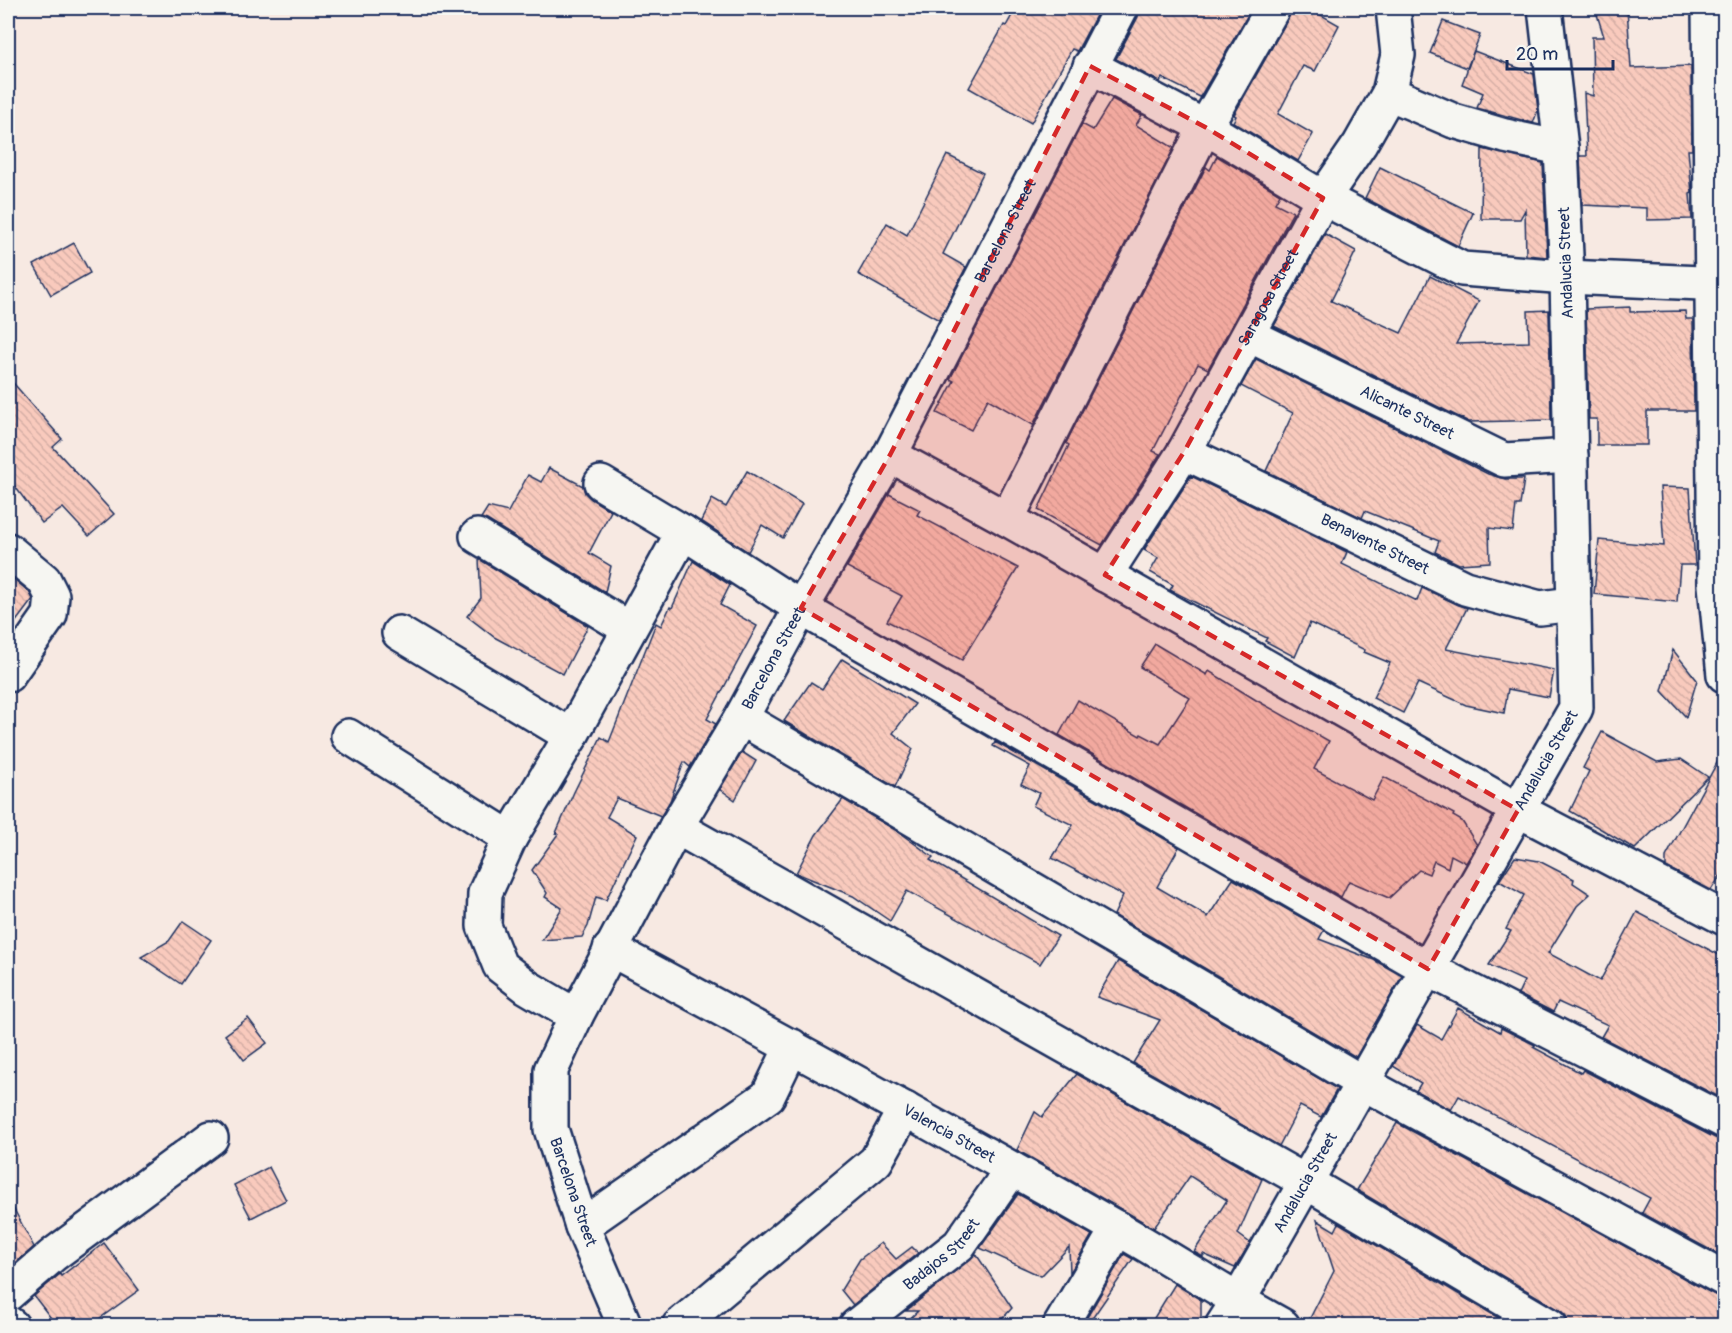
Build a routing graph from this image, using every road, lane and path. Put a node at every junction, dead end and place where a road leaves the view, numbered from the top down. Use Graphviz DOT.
graph roads {
  1 [pos="1121,8"];
  2 [pos="1273,8"];
  3 [pos="1393,8"];
  4 [pos="1545,8"];
  5 [pos="1709,8"];
  6 [pos="1090,66"];
  7 [pos="1389,93"];
  8 [pos="1205,127"];
  9 [pos="1561,148"];
  10 [pos="1323,198"];
  11 [pos="1567,277"];
  12 [pos="1718,284"];
  13 [pos="1249,335"];
  14 [pos="1184,452"];
  15 [pos="890,455"];
  16 [pos="1571,456"];
  17 [pos="1719,474"];
  18 [pos="601,483"];
  19 [pos="1007,519"];
  20 [pos="683,532"];
  21 [pos="477,536"];
  22 [pos="8,550"];
  23 [pos="1105,575"];
  24 [pos="1573,604"];
  25 [pos="801,608"];
  26 [pos="629,629"];
  27 [pos="399,633"];
  28 [pos="8,675"];
  29 [pos="1725,675"];
  30 [pos="741,718"];
  31 [pos="348,736"];
  32 [pos="571,736"];
  33 [pos="1518,810"];
  34 [pos="676,826"];
  35 [pos="510,838"];
  36 [pos="1725,918"];
  37 [pos="610,949"];
  38 [pos="1428,969"];
  39 [pos="576,1016"];
  40 [pos="792,1046"];
  41 [pos="1363,1083"];
  42 [pos="905,1109"];
  43 [pos="1725,1121"];
  44 [pos="211,1138"];
  45 [pos="1012,1169"];
  46 [pos="1306,1182"];
  47 [pos="582,1226"];
  48 [pos="1118,1228"];
  49 [pos="1725,1279"];
  50 [pos="8,1294"];
  51 [pos="1230,1313"];
  52 [pos="8,1323"];
  53 [pos="12,1326"];
  54 [pos="625,1326"];
  55 [pos="679,1326"];
  56 [pos="856,1326"];
  57 [pos="1060,1326"];
  58 [pos="1283,1326"];
  59 [pos="1550,1326"];
  1 -- 6 [label="street, Barcelona Street"];
  2 -- 8 [label="street"];
  3 -- 7 [label="street, Saragosa Street"];
  4 -- 9 [label="street, Andalucia Street"];
  5 -- 12 [label="street"];
  6 -- 8 [label="street"];
  6 -- 15 [label="street, Barcelona Street"];
  7 -- 9 [label="street"];
  7 -- 10 [label="street, Saragosa Street"];
  8 -- 10 [label="street"];
  8 -- 19 [label="street"];
  9 -- 11 [label="street, Andalucia Street"];
  10 -- 11 [label="street"];
  10 -- 13 [label="street, Saragosa Street"];
  11 -- 12 [label="street"];
  11 -- 16 [label="street, Andalucia Street"];
  12 -- 17 [label="street"];
  13 -- 14 [label="street, Saragosa Street"];
  13 -- 16 [label="street, Alicante Street"];
  14 -- 23 [label="street, Saragosa Street"];
  14 -- 24 [label="street, Benavente Street"];
  15 -- 19 [label="street"];
  15 -- 25 [label="street, Barcelona Street"];
  16 -- 24 [label="street, Andalucia Street"];
  17 -- 29 [label="street"];
  18 -- 20 [label="street"];
  19 -- 23 [label="street"];
  20 -- 25 [label="street"];
  20 -- 26 [label="street"];
  21 -- 26 [label="street"];
  22 -- 28 [label="street"];
  23 -- 33 [label="street"];
  24 -- 33 [label="street, Andalucia Street"];
  25 -- 30 [label="street, Barcelona Street"];
  25 -- 38 [label="street"];
  26 -- 32 [label="street"];
  27 -- 32 [label="street"];
  30 -- 34 [label="street, Barcelona Street"];
  30 -- 41 [label="street"];
  31 -- 35 [label="street"];
  32 -- 35 [label="street"];
  33 -- 36 [label="street"];
  33 -- 38 [label="street, Andalucia Street"];
  34 -- 37 [label="street, Barcelona Street"];
  34 -- 46 [label="street"];
  35 -- 39 [label="street"];
  37 -- 39 [label="street, Barcelona Street"];
  37 -- 40 [label="street, Valencia Street"];
  38 -- 41 [label="street, Andalucia Street"];
  38 -- 43 [label="street"];
  39 -- 47 [label="street, Barcelona Street"];
  40 -- 42 [label="street, Valencia Street"];
  40 -- 47 [label="street"];
  41 -- 46 [label="street, Andalucia Street"];
  41 -- 49 [label="street"];
  42 -- 45 [label="street, Valencia Street"];
  42 -- 55 [label="street"];
  44 -- 50 [label="street"];
  45 -- 48 [label="street, Valencia Street"];
  45 -- 56 [label="street, Badajos Street"];
  46 -- 51 [label="street, Andalucia Street"];
  46 -- 59 [label="street"];
  47 -- 54 [label="street, Barcelona Street"];
  48 -- 51 [label="street, Valencia Street"];
  48 -- 57 [label="street"];
  51 -- 58 [label="street, Valencia Street"];
  52 -- 53 [label="street"];
}
